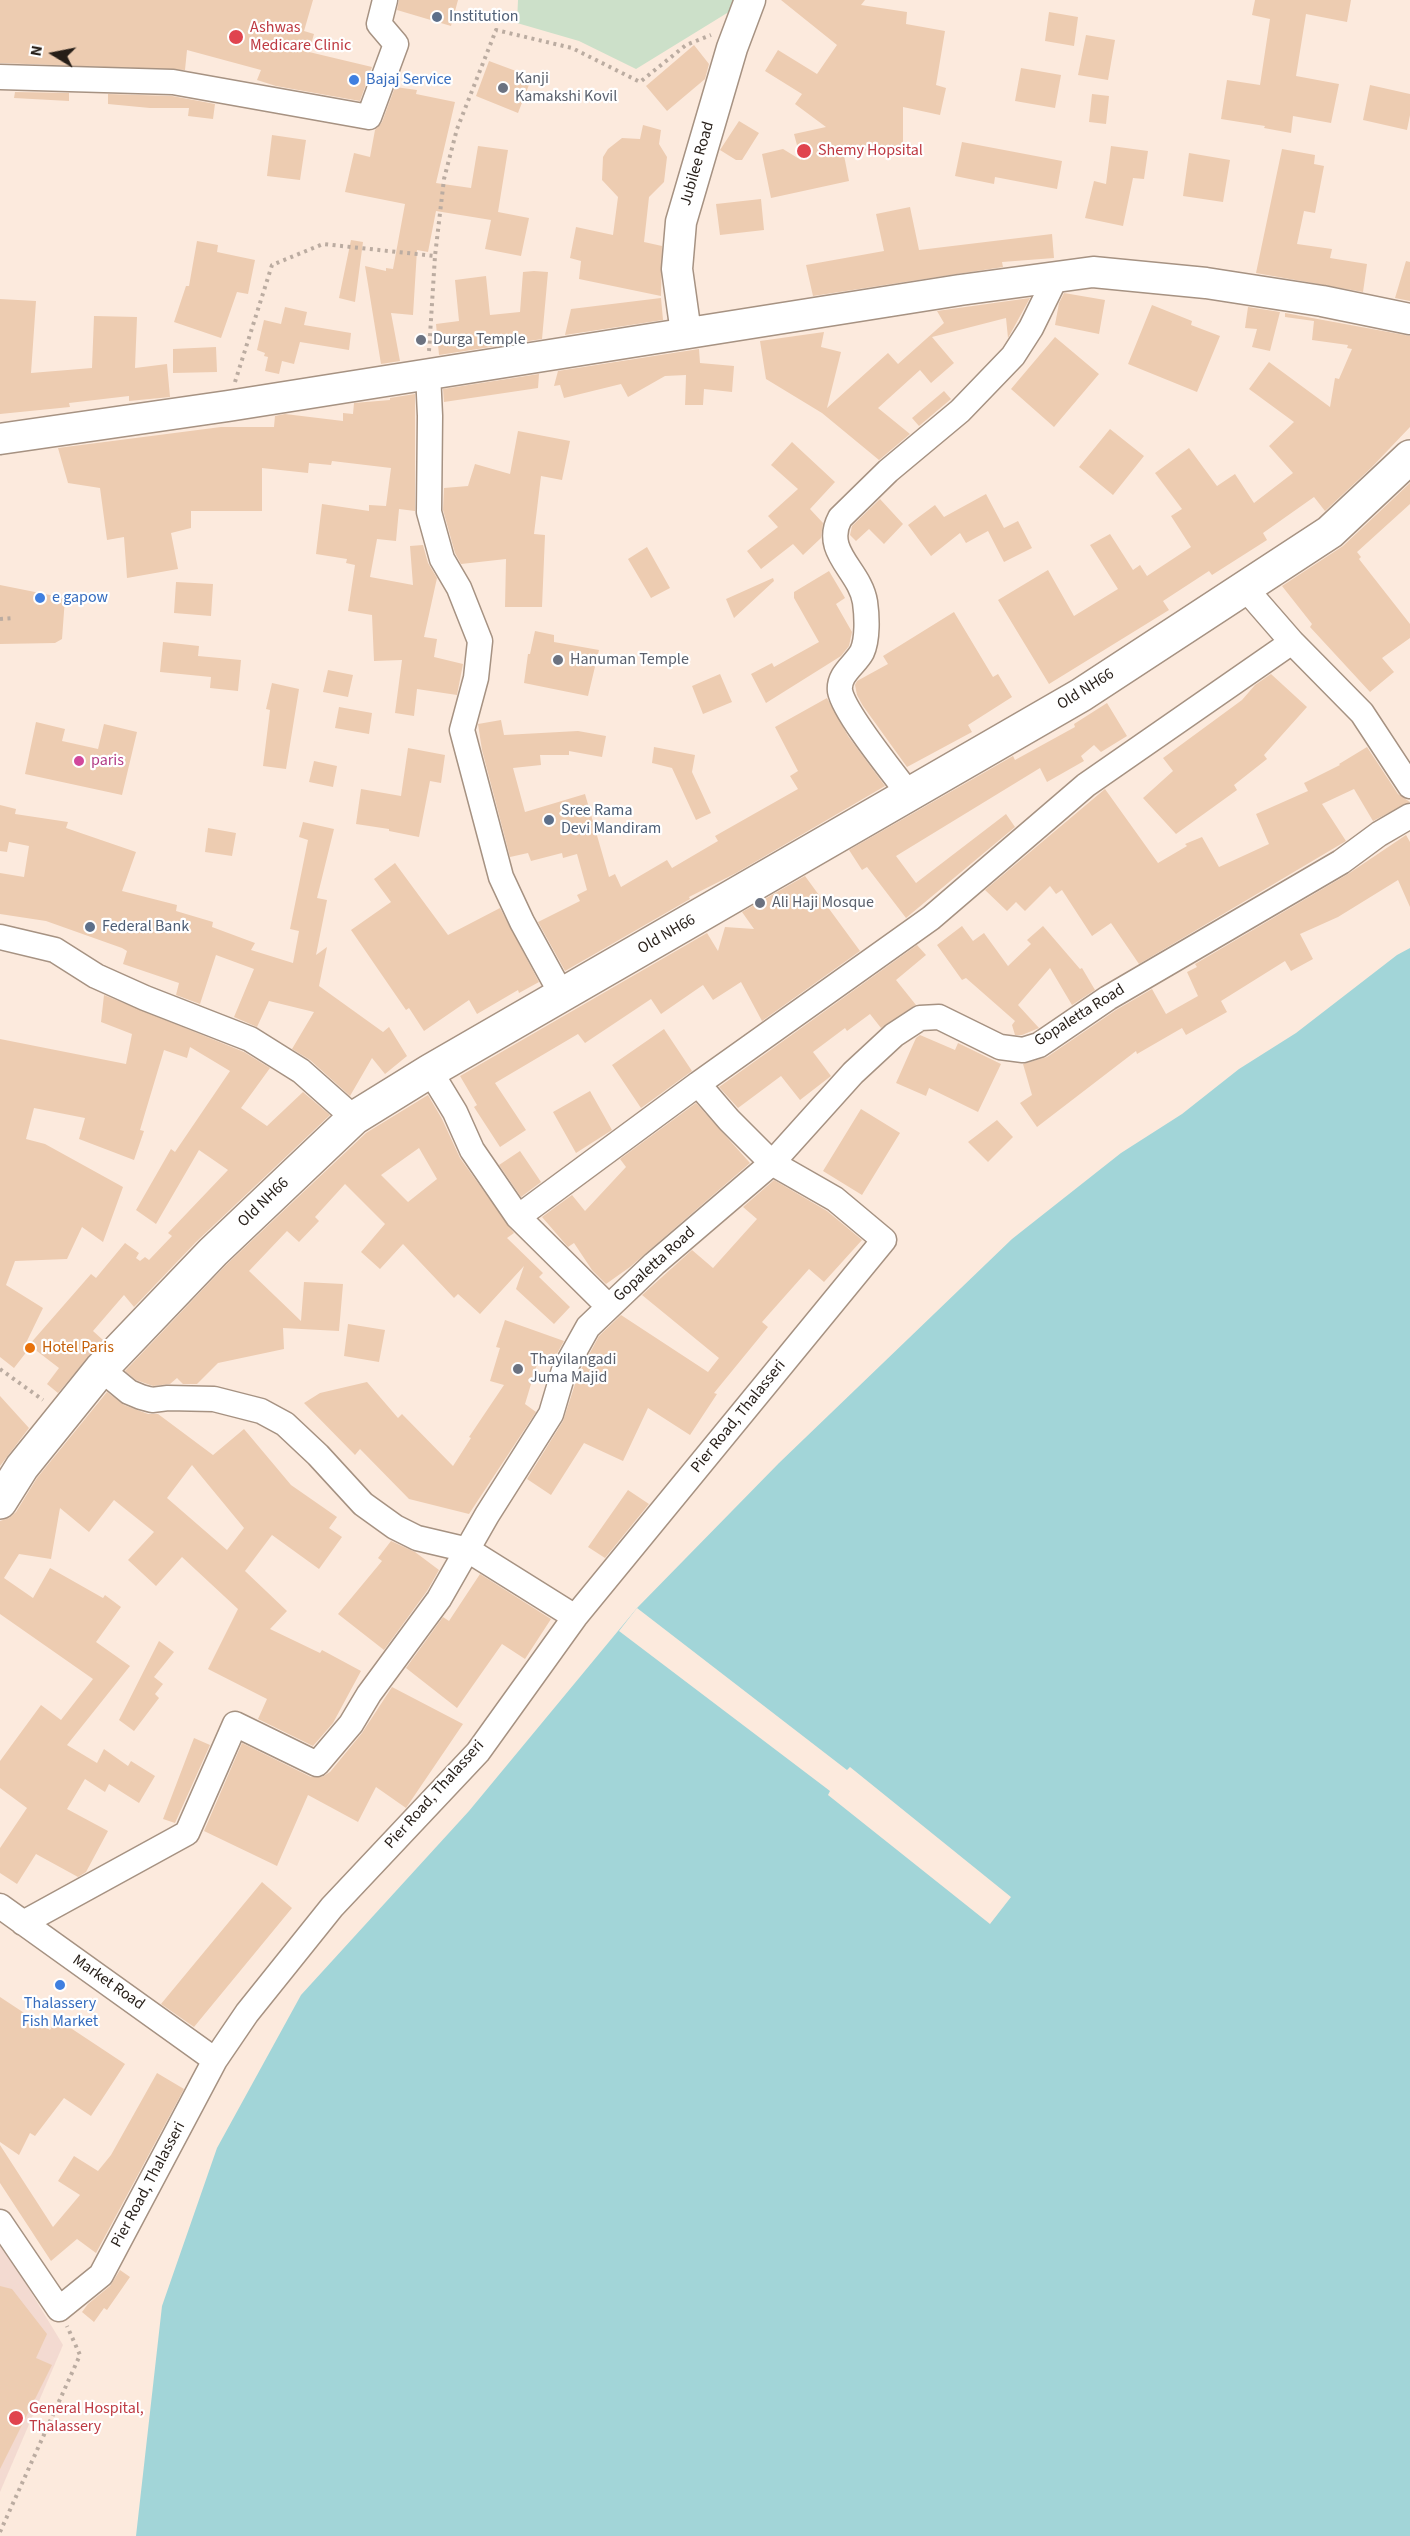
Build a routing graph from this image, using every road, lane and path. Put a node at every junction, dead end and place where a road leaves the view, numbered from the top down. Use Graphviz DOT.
graph roads {
  1 [pos="386,0"];
  2 [pos="745,12"];
  3 [pos="0,77"];
  4 [pos="435,256"];
  5 [pos="1056,277"];
  6 [pos="1410,319"];
  7 [pos="686,333"];
  8 [pos="428,373"];
  9 [pos="228,406"];
  10 [pos="0,439"];
  11 [pos="1410,457"];
  12 [pos="1245,588"];
  13 [pos="13,618"];
  14 [pos="0,619"];
  15 [pos="1292,642"];
  16 [pos="1410,786"];
  17 [pos="909,795"];
  18 [pos="1410,816"];
  19 [pos="0,937"];
  20 [pos="562,995"];
  21 [pos="430,1071"];
  22 [pos="698,1084"];
  23 [pos="354,1118"];
  24 [pos="772,1163"];
  25 [pos="518,1217"];
  26 [pos="608,1306"];
  27 [pos="101,1369"];
  28 [pos="0,1370"];
  29 [pos="64,1415"];
  30 [pos="0,1502"];
  31 [pos="468,1550"];
  32 [pos="575,1617"];
  33 [pos="0,1906"];
  34 [pos="23,1923"];
  35 [pos="215,2060"];
  36 [pos="0,2222"];
  37 [pos="59,2309"];
  38 [pos="0,2532"];
  1 -- 3 [label="street"];
  2 -- 4 [label="path"];
  2 -- 7 [label="street, Jubilee Road"];
  4 -- 8 [label="path"];
  4 -- 9 [label="path"];
  5 -- 6 [label="street"];
  5 -- 7 [label="street"];
  5 -- 17 [label="street"];
  7 -- 8 [label="street"];
  8 -- 9 [label="street"];
  8 -- 20 [label="street"];
  9 -- 10 [label="street"];
  11 -- 12 [label="main road, Old NH66"];
  12 -- 15 [label="street"];
  12 -- 17 [label="main road, Old NH66"];
  13 -- 14 [label="path"];
  15 -- 16 [label="street"];
  15 -- 22 [label="street"];
  17 -- 20 [label="main road, Old NH66"];
  18 -- 24 [label="street, Gopaletta Road"];
  19 -- 23 [label="street"];
  20 -- 21 [label="main road, Old NH66"];
  21 -- 23 [label="main road, Old NH66"];
  21 -- 25 [label="street"];
  22 -- 24 [label="street"];
  22 -- 25 [label="street"];
  23 -- 27 [label="main road, Old NH66"];
  24 -- 26 [label="street, Gopaletta Road"];
  24 -- 32 [label="street, Pier Road, Thalasseri"];
  25 -- 26 [label="street"];
  26 -- 31 [label="street, Gopaletta Road"];
  27 -- 29 [label="main road, Old NH66"];
  27 -- 31 [label="street"];
  28 -- 29 [label="path"];
  29 -- 30 [label="main road, Old NH66"];
  31 -- 32 [label="street"];
  31 -- 34 [label="street, Gopaletta Road"];
  32 -- 35 [label="street, Pier Road, Thalasseri"];
  33 -- 34 [label="street, Market Road"];
  34 -- 35 [label="street, Market Road"];
  35 -- 37 [label="street, Pier Road, Thalasseri"];
  36 -- 37 [label="street"];
  37 -- 38 [label="path"];
}
